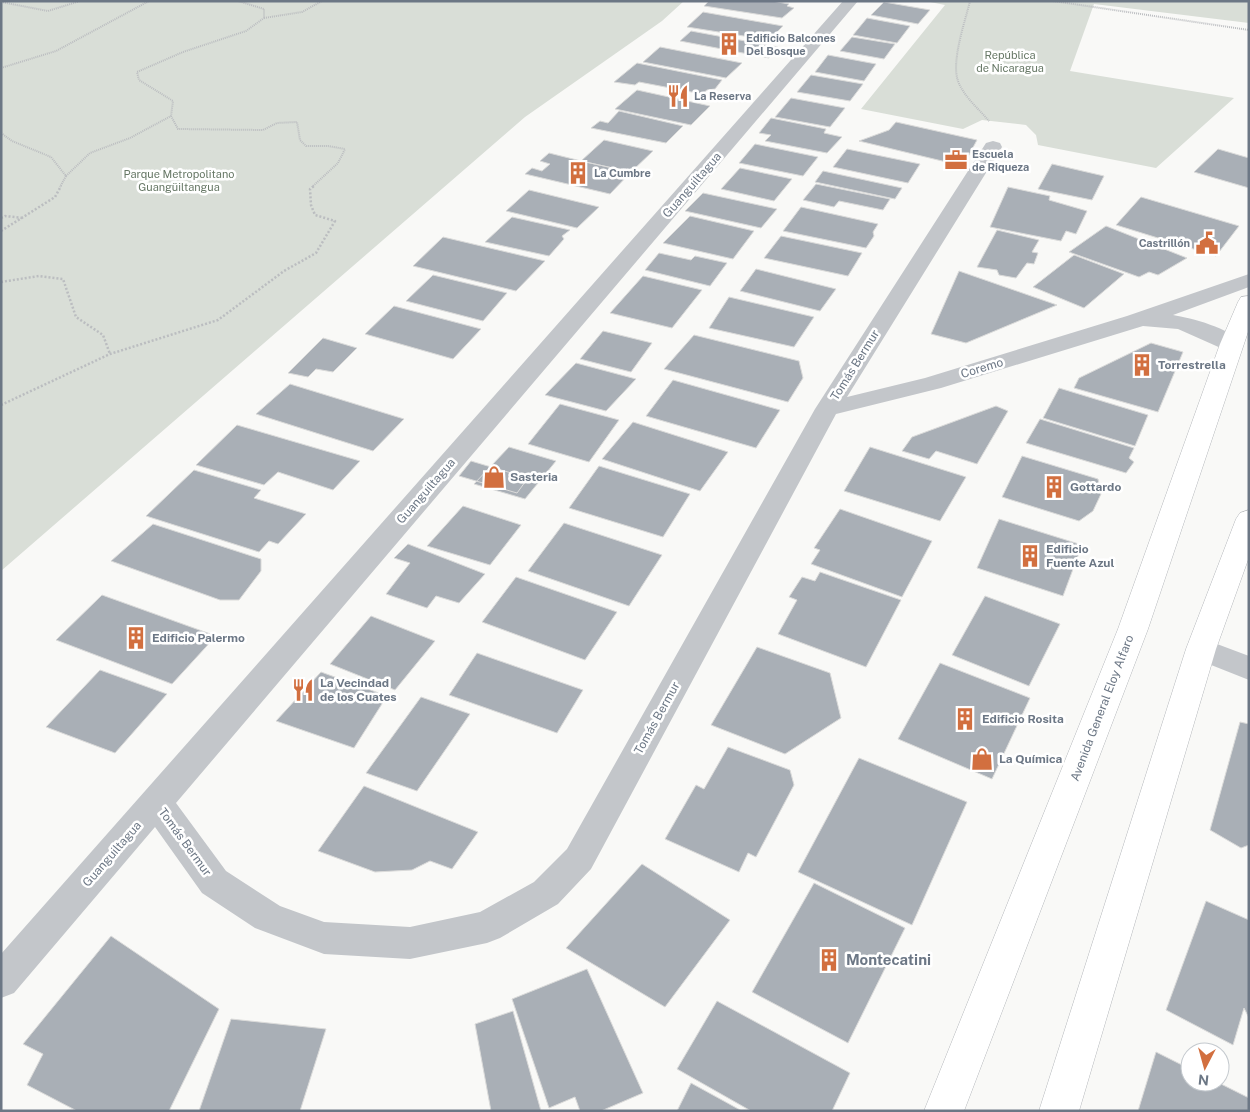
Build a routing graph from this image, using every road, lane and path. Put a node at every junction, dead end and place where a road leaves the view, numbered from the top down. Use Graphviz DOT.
graph roads {
  1 [pos="80,1"];
  2 [pos="149,1"];
  3 [pos="238,1"];
  4 [pos="322,1"];
  5 [pos="851,1"];
  6 [pos="970,1"];
  7 [pos="1053,1"];
  8 [pos="1,2"];
  9 [pos="264,18"];
  10 [pos="1249,30"];
  11 [pos="1,68"];
  12 [pos="171,116"];
  13 [pos="1,133"];
  14 [pos="992,147"];
  15 [pos="66,176"];
  16 [pos="1,218"];
  17 [pos="24,218"];
  18 [pos="1,231"];
  19 [pos="1249,280"];
  20 [pos="1,282"];
  21 [pos="1249,302"];
  22 [pos="1135,320"];
  23 [pos="1231,344"];
  24 [pos="110,354"];
  25 [pos="1,404"];
  26 [pos="827,409"];
  27 [pos="1249,518"];
  28 [pos="1200,649"];
  29 [pos="1249,669"];
  30 [pos="157,803"];
  31 [pos="1,981"];
  32 [pos="944,1111"];
  33 [pos="1059,1111"];
  1 -- 8 [label="path"];
  2 -- 11 [label="path"];
  3 -- 9 [label="path"];
  4 -- 9 [label="path"];
  5 -- 30 [label="street, Guanguiltagua"];
  6 -- 14 [label="path"];
  7 -- 10 [label="path"];
  9 -- 12 [label="path"];
  12 -- 15 [label="path"];
  12 -- 24 [label="path"];
  13 -- 15 [label="path"];
  14 -- 26 [label="street, Tomás Bermur"];
  15 -- 17 [label="path"];
  16 -- 17 [label="path"];
  17 -- 18 [label="path"];
  19 -- 22 [label="street, Coremo"];
  20 -- 24 [label="path"];
  21 -- 23 [label="main road, Avenida General Eloy Alfaro"];
  22 -- 23 [label="street, Coremo"];
  22 -- 26 [label="street, Coremo"];
  23 -- 32 [label="main road, Avenida General Eloy Alfaro"];
  24 -- 25 [label="path"];
  26 -- 30 [label="street, Tomás Bermur"];
  27 -- 28 [label="main road"];
  28 -- 29 [label="street"];
  28 -- 33 [label="main road"];
  30 -- 31 [label="street, Guanguiltagua"];
}
